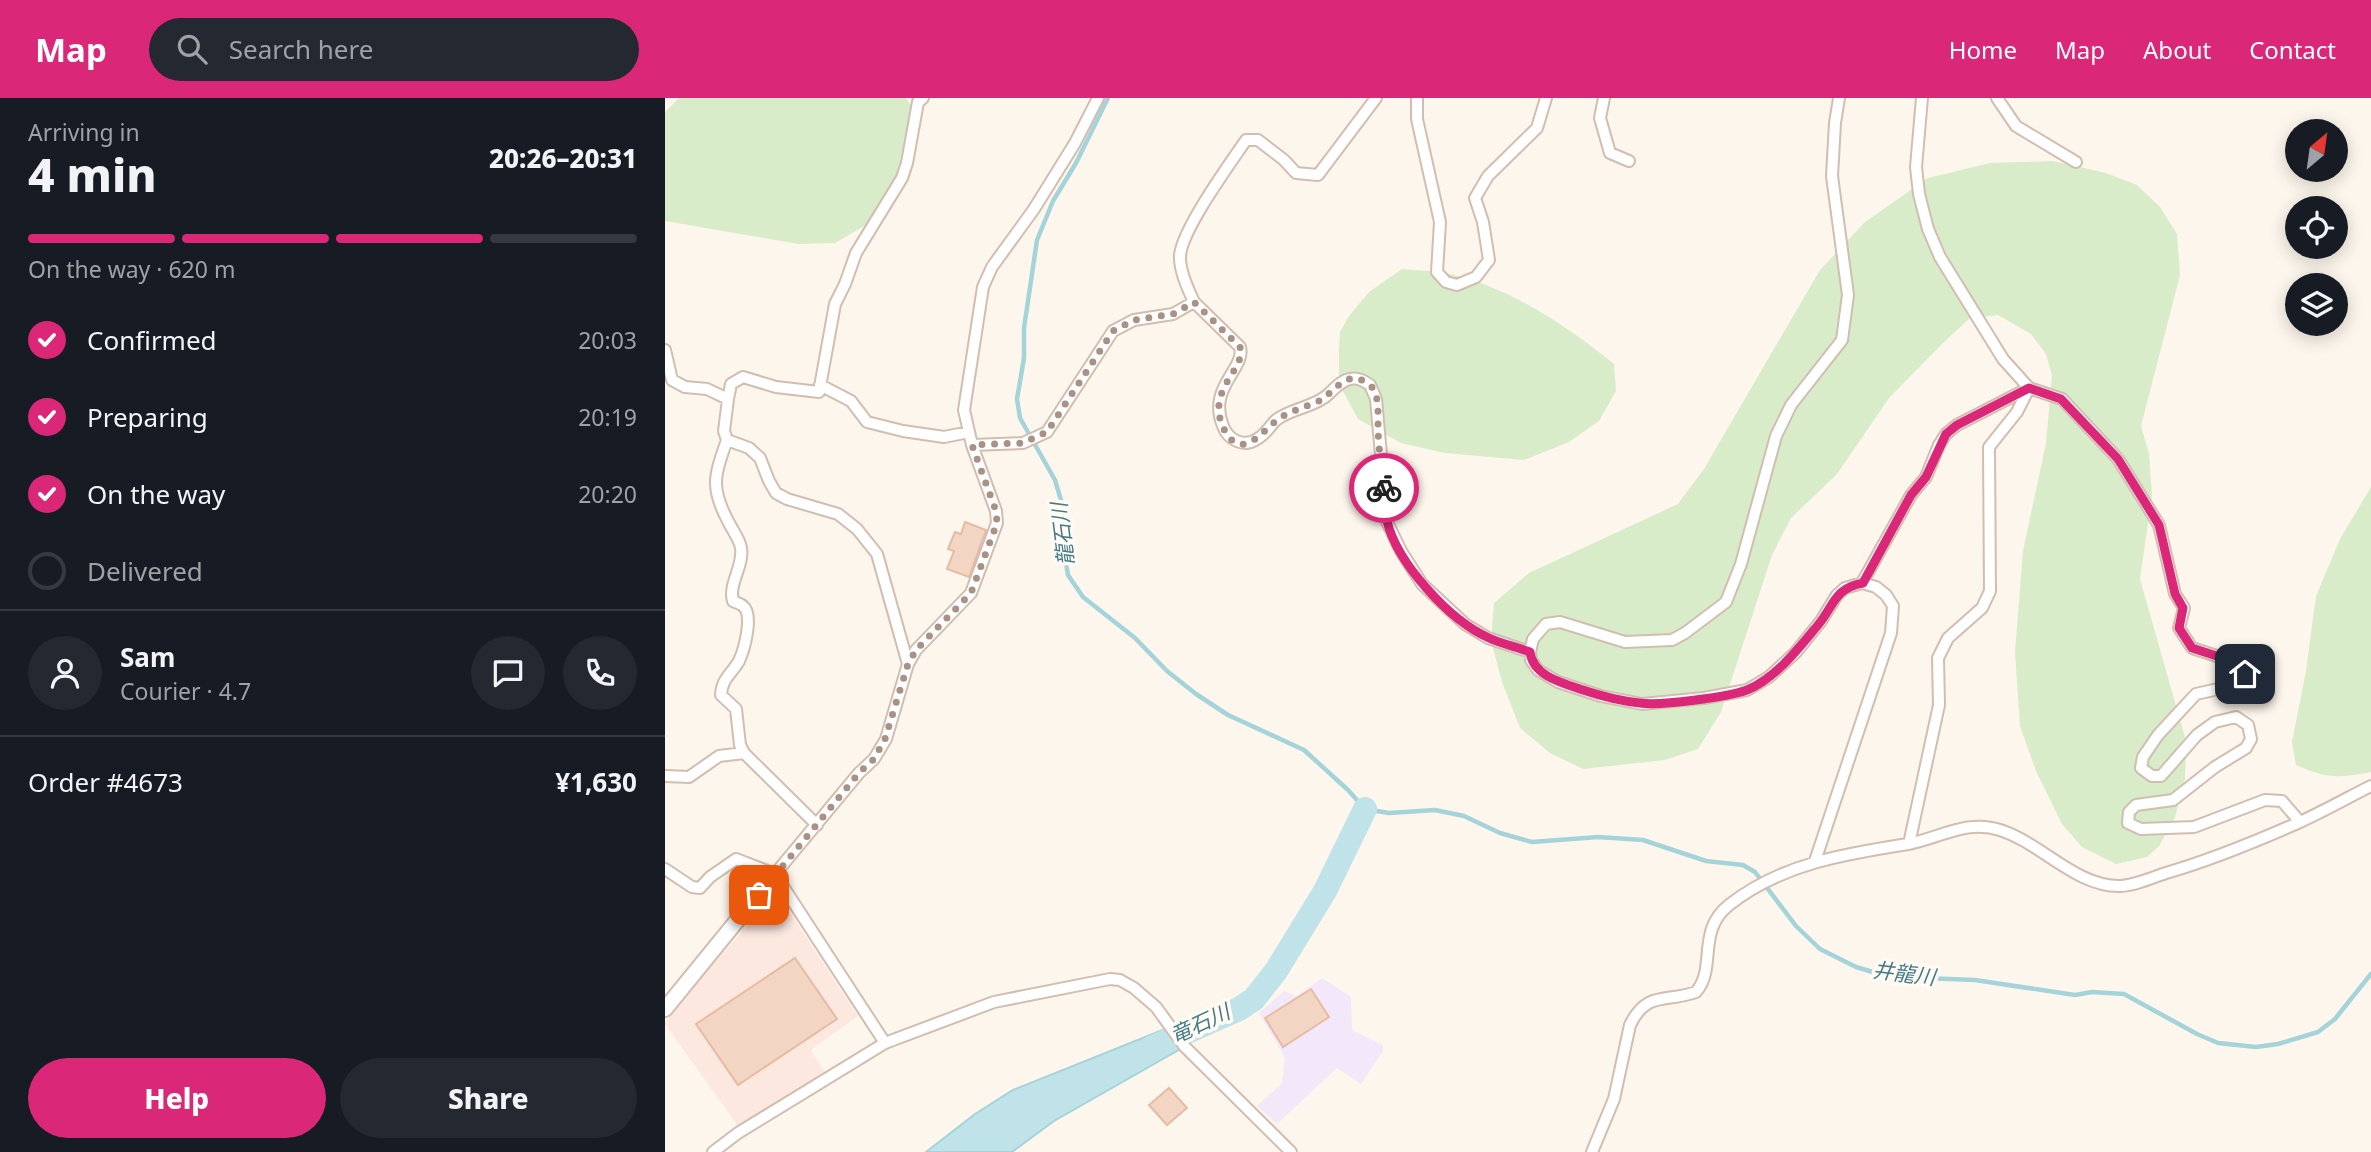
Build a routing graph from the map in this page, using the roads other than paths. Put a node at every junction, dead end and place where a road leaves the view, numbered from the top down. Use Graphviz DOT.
graph roads {
  1 [pos="923,98"];
  2 [pos="1098,98"];
  3 [pos="1376,98"];
  4 [pos="1417,98"];
  5 [pos="1546,98"];
  6 [pos="1604,98"];
  7 [pos="1839,98"];
  8 [pos="1922,98"];
  9 [pos="1997,98"];
  10 [pos="1629,161"];
  11 [pos="2076,162"];
  12 [pos="1194,302"];
  13 [pos="665,350"];
  14 [pos="820,385"];
  15 [pos="2029,388"];
  16 [pos="727,399"];
  17 [pos="969,432"];
  18 [pos="727,440"];
  19 [pos="972,445"];
  20 [pos="1863,583"];
  21 [pos="1530,652"];
  22 [pos="908,664"];
  23 [pos="744,753"];
  24 [pos="665,776"];
  25 [pos="2371,786"];
  26 [pos="2300,822"];
  27 [pos="817,825"];
  28 [pos="1909,844"];
  29 [pos="1815,861"];
  30 [pos="665,869"];
  31 [pos="775,874"];
  32 [pos="665,1009"];
  33 [pos="885,1043"];
  34 [pos="713,1152"];
  35 [pos="1291,1152"];
  36 [pos="1592,1152"];
  1 -- 14 [label="street"];
  2 -- 17 [label="street"];
  3 -- 12 [label="street"];
  4 -- 5 [label="street"];
  6 -- 10 [label="street"];
  7 -- 21 [label="street"];
  8 -- 15 [label="street"];
  9 -- 11 [label="street"];
  12 -- 19 [label="street"];
  12 -- 21 [label="street"];
  13 -- 16 [label="street"];
  14 -- 16 [label="street"];
  14 -- 17 [label="street"];
  15 -- 20 [label="street"];
  15 -- 26 [label="street"];
  15 -- 28 [label="street"];
  16 -- 18 [label="street"];
  17 -- 19 [label="street"];
  18 -- 22 [label="street"];
  18 -- 23 [label="street"];
  19 -- 22 [label="street"];
  20 -- 21 [label="street"];
  20 -- 29 [label="street"];
  22 -- 27 [label="street"];
  23 -- 24 [label="street"];
  23 -- 27 [label="street"];
  25 -- 26 [label="street"];
  26 -- 28 [label="street"];
  27 -- 31 [label="street"];
  28 -- 29 [label="street"];
  29 -- 36 [label="street"];
  30 -- 31 [label="street"];
  31 -- 32 [label="street"];
  31 -- 33 [label="street"];
  33 -- 34 [label="street"];
  33 -- 35 [label="street"];
}
